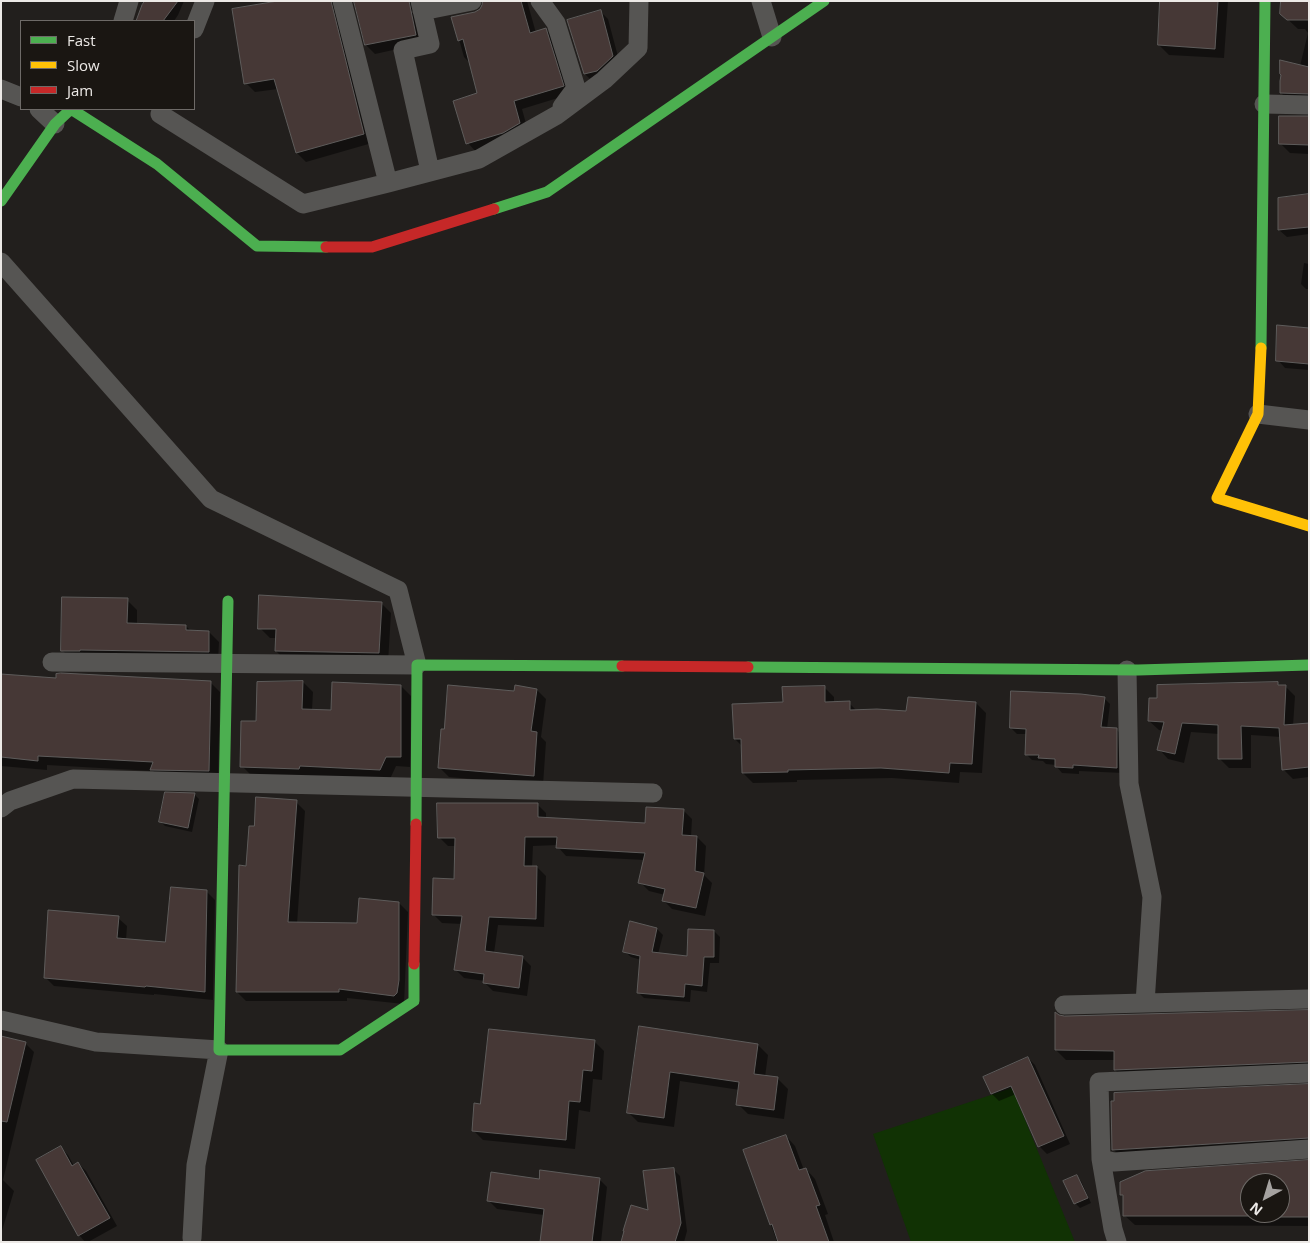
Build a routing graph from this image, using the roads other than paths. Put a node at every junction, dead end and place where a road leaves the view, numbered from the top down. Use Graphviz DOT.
graph roads {
  1 [pos="129,1"];
  2 [pos="205,1"];
  3 [pos="342,1"];
  4 [pos="472,1"];
  5 [pos="540,1"];
  6 [pos="639,1"];
  7 [pos="761,1"];
  8 [pos="824,1"];
  9 [pos="1265,1"];
  10 [pos="421,6"];
  11 [pos="123,20"];
  12 [pos="195,26"];
  13 [pos="772,37"];
  14 [pos="1,89"];
  15 [pos="20,96"];
  16 [pos="1264,104"];
  17 [pos="1309,105"];
  18 [pos="40,110"];
  19 [pos="70,110"];
  20 [pos="74,110"];
  21 [pos="162,110"];
  22 [pos="557,115"];
  23 [pos="94,116"];
  24 [pos="55,124"];
  25 [pos="430,171"];
  26 [pos="388,183"];
  27 [pos="1,201"];
  28 [pos="1,262"];
  29 [pos="1258,414"];
  30 [pos="1309,420"];
  31 [pos="1309,526"];
  32 [pos="228,601"];
  33 [pos="52,662"];
  34 [pos="226,663"];
  35 [pos="417,665"];
  36 [pos="1309,665"];
  37 [pos="1127,670"];
  38 [pos="224,782"];
  39 [pos="416,787"];
  40 [pos="653,793"];
  41 [pos="1,808"];
  42 [pos="1309,999"];
  43 [pos="1145,1003"];
  44 [pos="1064,1005"];
  45 [pos="1,1020"];
  46 [pos="219,1050"];
  47 [pos="1309,1073"];
  48 [pos="1309,1149"];
  49 [pos="1101,1159"];
  50 [pos="192,1238"];
  51 [pos="1117,1242"];
  1 -- 11 [label="street"];
  2 -- 12 [label="street"];
  3 -- 26 [label="street"];
  4 -- 10 [label="street"];
  5 -- 22 [label="street"];
  6 -- 22 [label="street"];
  7 -- 13 [label="street"];
  8 -- 13 [label="street"];
  9 -- 16 [label="street"];
  10 -- 25 [label="street"];
  13 -- 23 [label="street"];
  14 -- 15 [label="street"];
  16 -- 17 [label="street"];
  16 -- 29 [label="street"];
  18 -- 24 [label="street"];
  19 -- 24 [label="street"];
  20 -- 23 [label="street"];
  21 -- 26 [label="street"];
  22 -- 25 [label="street"];
  24 -- 27 [label="street"];
  25 -- 26 [label="street"];
  28 -- 35 [label="street"];
  29 -- 30 [label="street"];
  29 -- 31 [label="street"];
  32 -- 34 [label="street"];
  33 -- 34 [label="street"];
  34 -- 35 [label="street"];
  34 -- 38 [label="street"];
  35 -- 37 [label="street"];
  35 -- 39 [label="street"];
  36 -- 37 [label="street"];
  37 -- 43 [label="street"];
  38 -- 39 [label="street"];
  38 -- 41 [label="street"];
  38 -- 46 [label="street"];
  39 -- 40 [label="street"];
  39 -- 46 [label="street"];
  42 -- 43 [label="street"];
  43 -- 44 [label="street"];
  45 -- 46 [label="street"];
  46 -- 50 [label="street"];
  47 -- 49 [label="street"];
  48 -- 49 [label="street"];
  49 -- 51 [label="street"];
}
